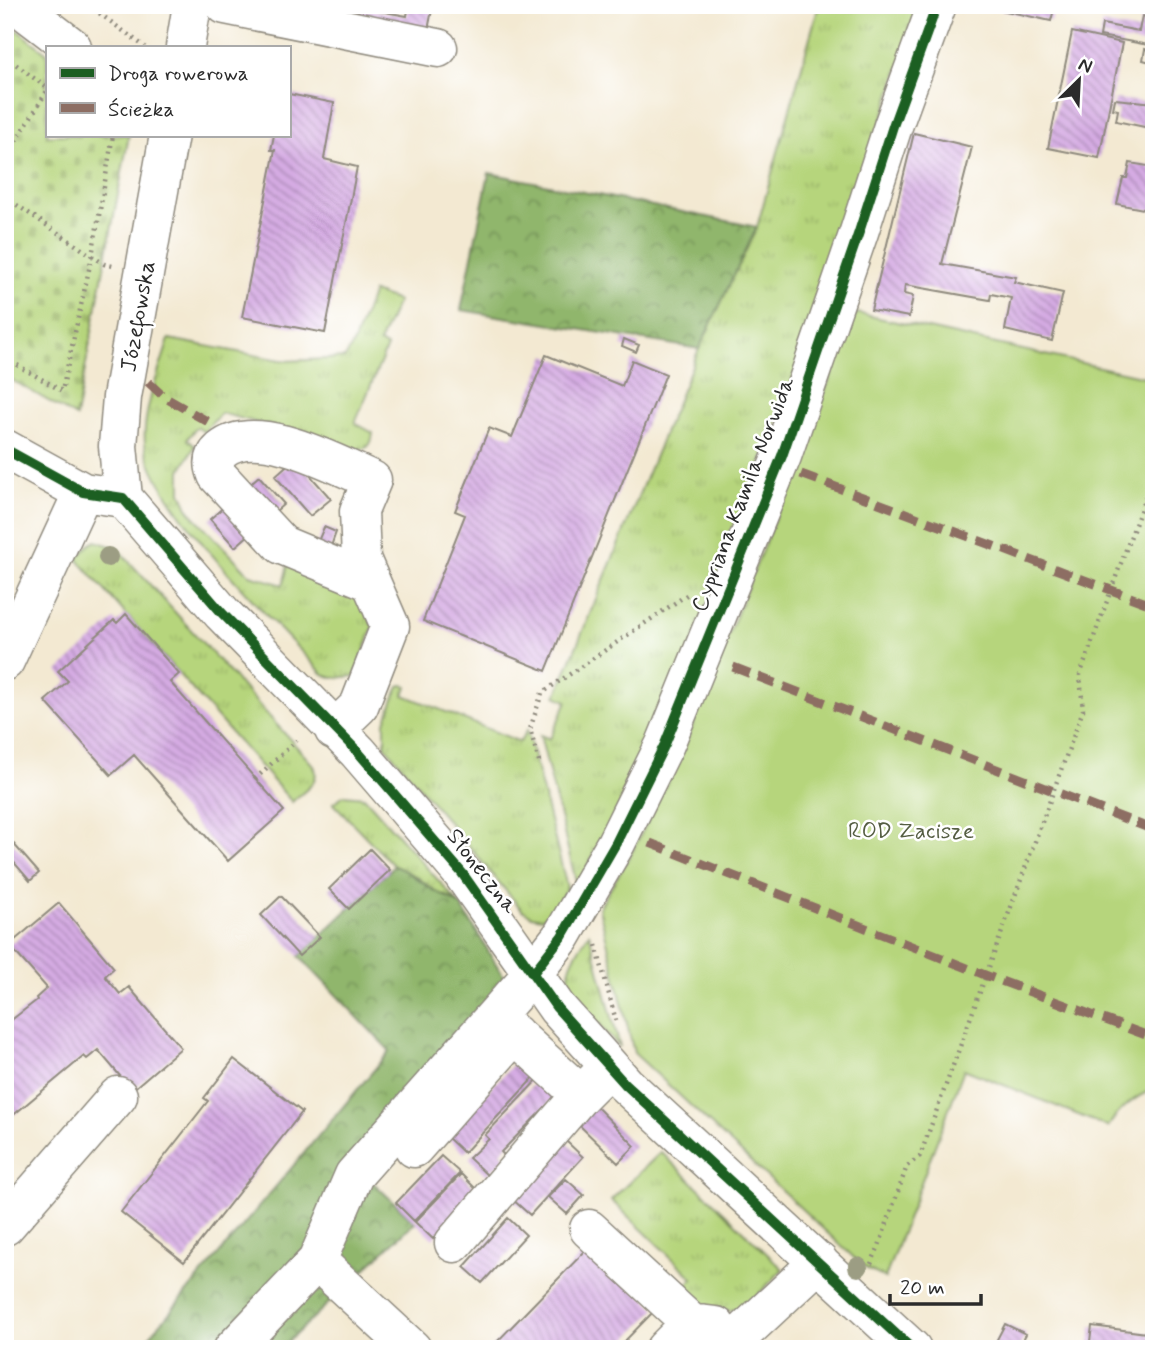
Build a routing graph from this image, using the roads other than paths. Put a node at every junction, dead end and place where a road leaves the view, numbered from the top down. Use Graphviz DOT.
graph roads {
  1 [pos="17,5"];
  2 [pos="192,5"];
  3 [pos="225,5"];
  4 [pos="937,5"];
  5 [pos="71,46"];
  6 [pos="185,46"];
  7 [pos="438,48"];
  8 [pos="169,136"];
  9 [pos="5,449"];
  10 [pos="83,492"];
  11 [pos="123,498"];
  12 [pos="371,582"];
  13 [pos="5,661"];
  14 [pos="334,730"];
  15 [pos="533,973"];
  16 [pos="505,1025"];
  17 [pos="614,1050"];
  18 [pos="581,1095"];
  19 [pos="118,1096"];
  20 [pos="5,1226"];
  21 [pos="589,1229"];
  22 [pos="454,1243"];
  23 [pos="317,1261"];
  24 [pos="819,1262"];
  25 [pos="678,1336"];
  26 [pos="738,1339"];
  27 [pos="233,1349"];
  28 [pos="412,1349"];
  29 [pos="912,1349"];
  1 -- 5 [label="street"];
  2 -- 6 [label="street"];
  3 -- 7 [label="street"];
  4 -- 15 [label="street, Cypriana Kamila Norwida"];
  8 -- 11 [label="street, Józefowska"];
  9 -- 10 [label="street"];
  10 -- 11 [label="street"];
  10 -- 13 [label="street"];
  11 -- 14 [label="street, Słoneczna"];
  12 -- 12 [label="street"];
  12 -- 14 [label="street"];
  14 -- 15 [label="street, Słoneczna"];
  15 -- 16 [label="street, Cypriana Kamila Norwida"];
  15 -- 17 [label="street, Słoneczna"];
  16 -- 18 [label="street"];
  16 -- 23 [label="street, Cypriana Kamila Norwida"];
  17 -- 18 [label="street"];
  17 -- 24 [label="street, Słoneczna"];
  18 -- 22 [label="street"];
  19 -- 20 [label="street"];
  21 -- 25 [label="street"];
  23 -- 27 [label="street"];
  23 -- 28 [label="street"];
  24 -- 26 [label="street"];
  24 -- 29 [label="street, Słoneczna"];
  25 -- 26 [label="street"];
}
